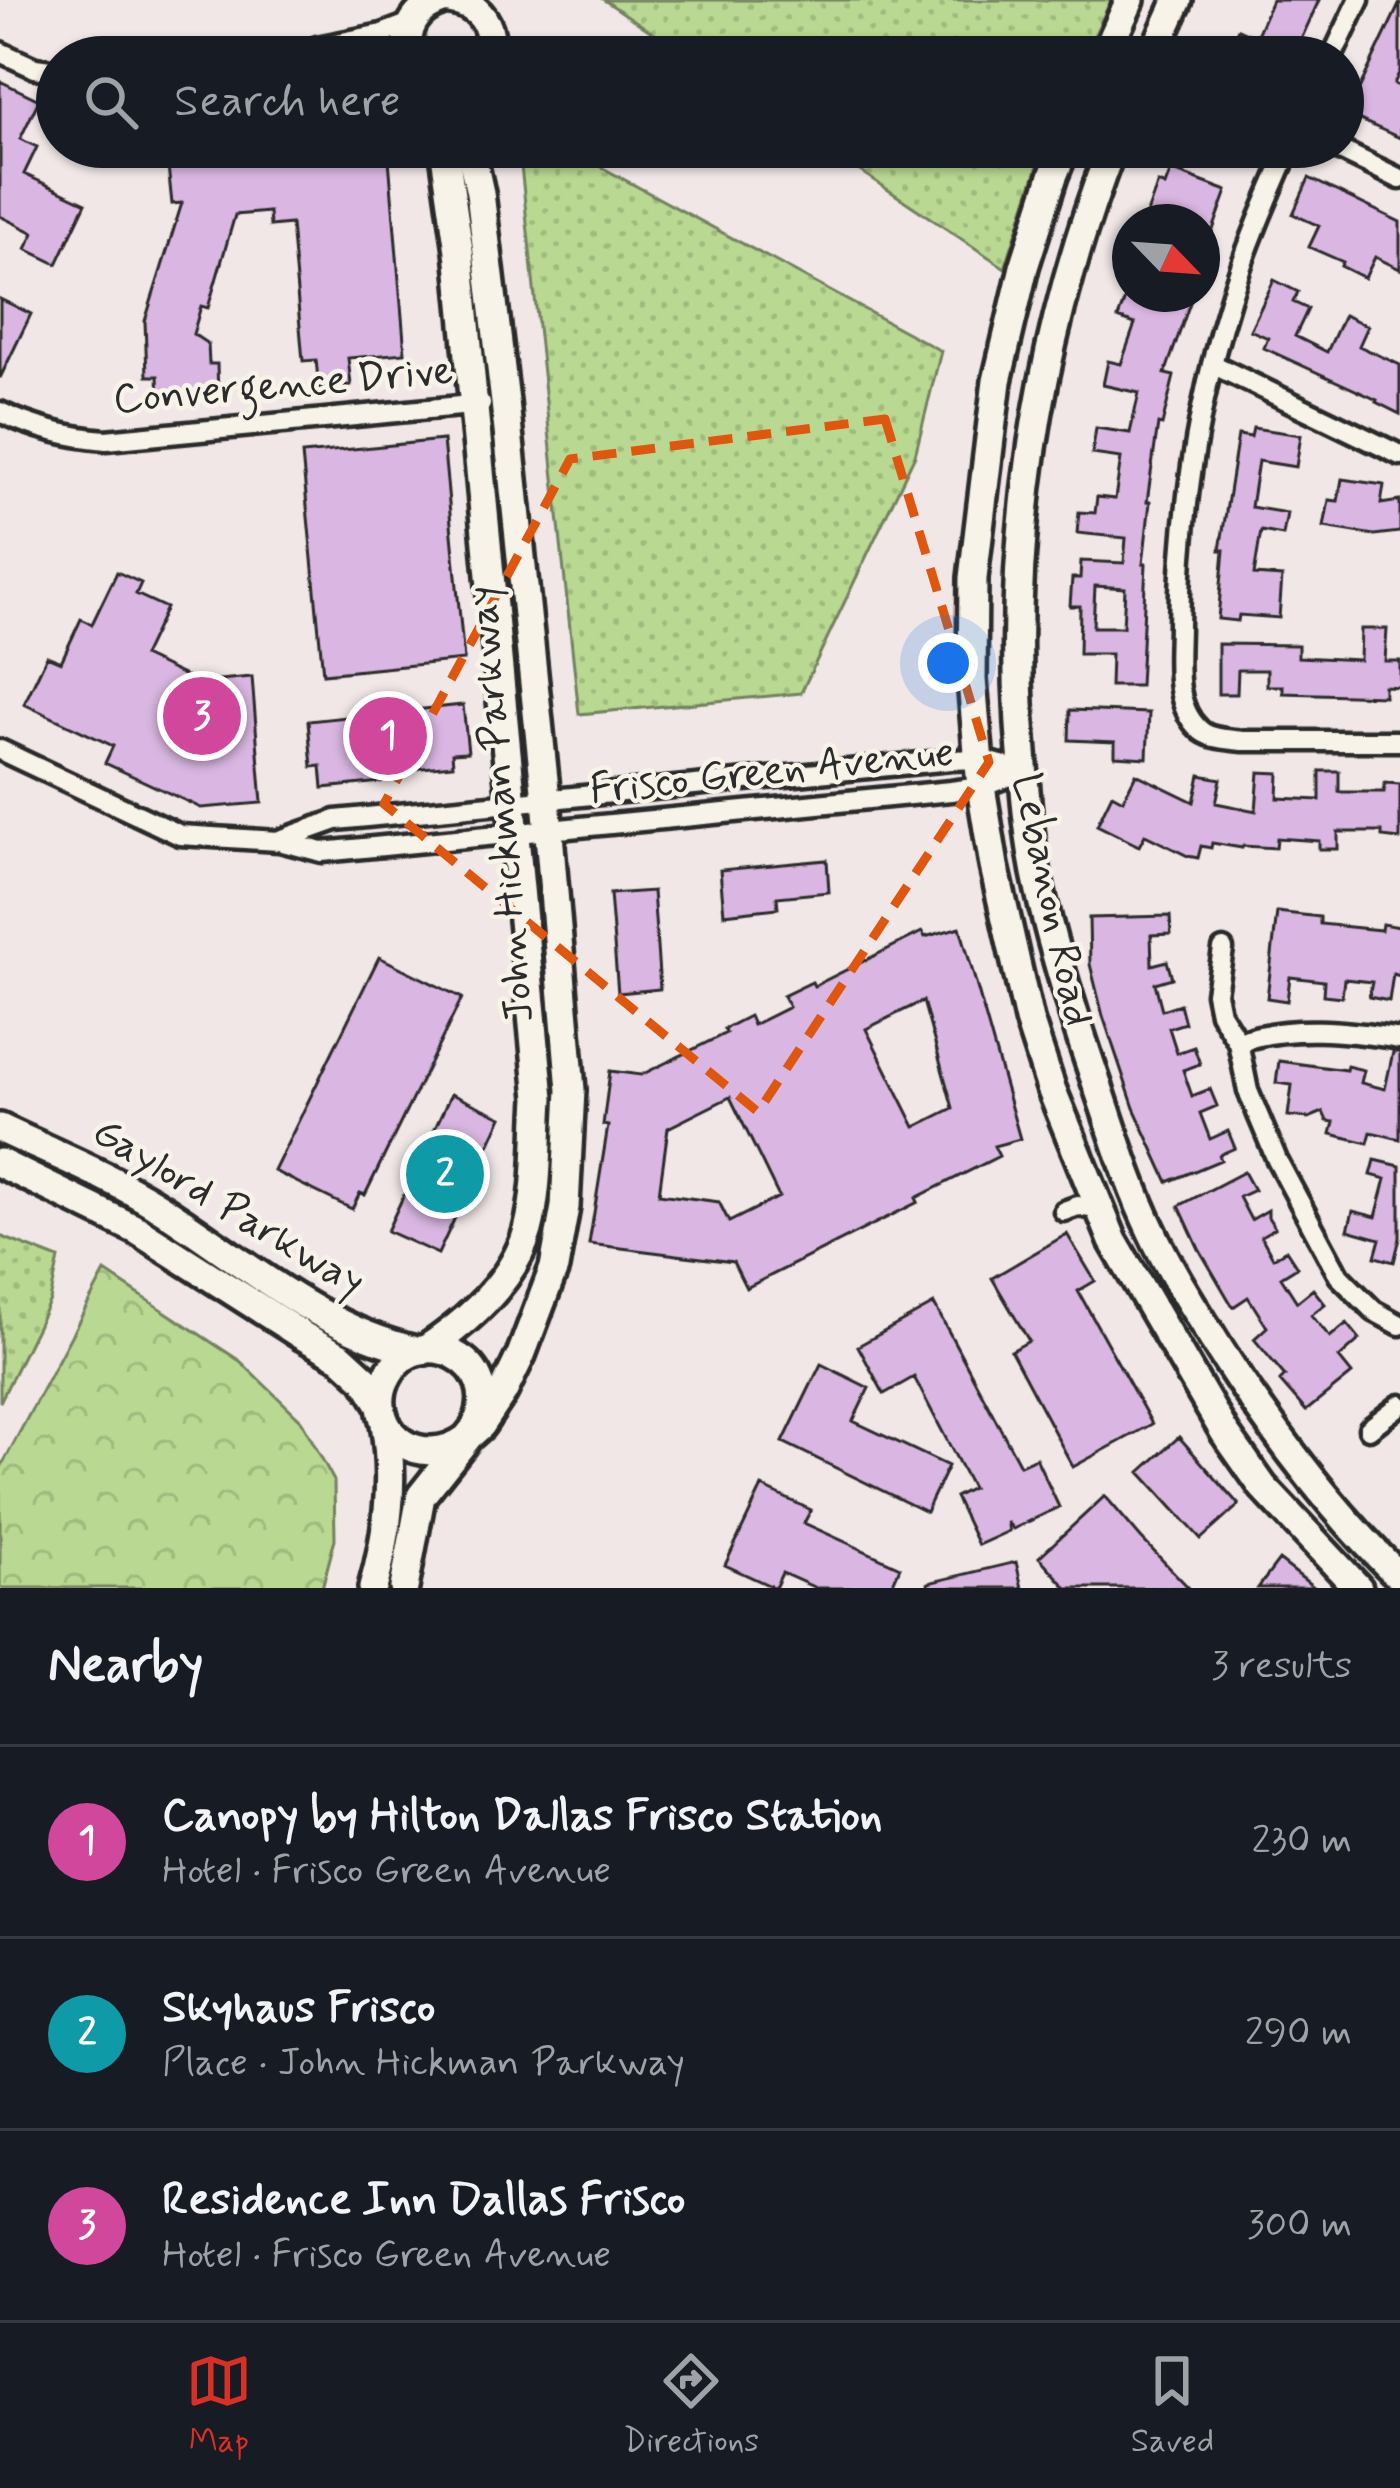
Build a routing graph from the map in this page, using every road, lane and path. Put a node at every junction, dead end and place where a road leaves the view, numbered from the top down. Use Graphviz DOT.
graph roads {
  1 [pos="446,0"];
  2 [pos="1130,0"];
  3 [pos="1178,0"];
  4 [pos="1360,0"];
  5 [pos="411,23"];
  6 [pos="372,36"];
  7 [pos="407,36"];
  8 [pos="491,36"];
  9 [pos="1114,36"];
  10 [pos="1161,36"];
  11 [pos="1342,36"];
  12 [pos="0,52"];
  13 [pos="36,68"];
  14 [pos="1364,162"];
  15 [pos="447,168"];
  16 [pos="475,168"];
  17 [pos="1058,168"];
  18 [pos="1104,168"];
  19 [pos="1281,168"];
  20 [pos="1400,179"];
  21 [pos="1212,364"];
  22 [pos="505,402"];
  23 [pos="474,405"];
  24 [pos="0,412"];
  25 [pos="1400,455"];
  26 [pos="1400,741"];
  27 [pos="0,750"];
  28 [pos="979,759"];
  29 [pos="1023,771"];
  30 [pos="982,788"];
  31 [pos="546,799"];
  32 [pos="512,802"];
  33 [pos="549,830"];
  34 [pos="515,833"];
  35 [pos="278,841"];
  36 [pos="1223,950"];
  37 [pos="1400,1039"];
  38 [pos="1238,1042"];
  39 [pos="1110,1123"];
  40 [pos="0,1128"];
  41 [pos="1072,1138"];
  42 [pos="0,1163"];
  43 [pos="1100,1210"];
  44 [pos="1064,1211"];
  45 [pos="192,1228"];
  46 [pos="177,1255"];
  47 [pos="1400,1325"];
  48 [pos="421,1350"];
  49 [pos="1400,1405"];
  50 [pos="383,1412"];
  51 [pos="1369,1429"];
  52 [pos="468,1436"];
  53 [pos="1300,1465"];
  54 [pos="1263,1487"];
  55 [pos="1400,1577"];
  56 [pos="373,1588"];
  57 [pos="404,1588"];
  58 [pos="1358,1588"];
  1 -- 5 [label="street"];
  1 -- 8 [label="street"];
  2 -- 9 [label="street"];
  3 -- 10 [label="street"];
  4 -- 11 [label="street"];
  5 -- 6 [label="street"];
  5 -- 7 [label="street"];
  12 -- 13 [label="street"];
  14 -- 20 [label="street"];
  15 -- 23 [label="street, John Hickman Parkway"];
  16 -- 22 [label="street, John Hickman Parkway"];
  17 -- 28 [label="street, Lebanon Road"];
  18 -- 29 [label="street, Lebanon Road"];
  19 -- 21 [label="street"];
  21 -- 25 [label="street"];
  21 -- 26 [label="street"];
  22 -- 23 [label="street, Convergence Drive"];
  22 -- 31 [label="street, John Hickman Parkway"];
  23 -- 24 [label="street, Convergence Drive"];
  23 -- 32 [label="street, John Hickman Parkway"];
  27 -- 35 [label="street, Frisco Green Avenue"];
  28 -- 29 [label="street, Frisco Green Avenue"];
  28 -- 30 [label="street, Lebanon Road"];
  28 -- 31 [label="street, Frisco Green Avenue"];
  29 -- 30 [label="street, Frisco Green Avenue"];
  29 -- 39 [label="street, Lebanon Road"];
  30 -- 33 [label="street, Frisco Green Avenue"];
  30 -- 41 [label="street, Lebanon Road"];
  31 -- 32 [label="street, Frisco Green Avenue"];
  31 -- 33 [label="street, John Hickman Parkway"];
  32 -- 34 [label="street, John Hickman Parkway"];
  32 -- 35 [label="street, Frisco Green Avenue"];
  33 -- 34 [label="street, Frisco Green Avenue"];
  33 -- 52 [label="street, John Hickman Parkway"];
  34 -- 35 [label="street, Frisco Green Avenue"];
  34 -- 48 [label="street, John Hickman Parkway"];
  36 -- 38 [label="street"];
  37 -- 38 [label="street"];
  38 -- 47 [label="street"];
  39 -- 41 [label="street"];
  39 -- 53 [label="street, Lebanon Road"];
  40 -- 45 [label="street, Gaylord Parkway"];
  41 -- 43 [label="street, Lebanon Road"];
  42 -- 46 [label="street, Gaylord Parkway"];
  43 -- 44 [label="street"];
  43 -- 54 [label="street, Lebanon Road"];
  45 -- 46 [label="street"];
  45 -- 48 [label="street, Gaylord Parkway"];
  46 -- 50 [label="street, Gaylord Parkway"];
  48 -- 50 [label="street"];
  48 -- 52 [label="street"];
  49 -- 51 [label="street"];
  50 -- 52 [label="street"];
  50 -- 56 [label="street"];
  52 -- 57 [label="street, John Hickman Parkway"];
  53 -- 54 [label="street"];
  53 -- 55 [label="street, Lebanon Road"];
  54 -- 58 [label="street, Lebanon Road"];
}
